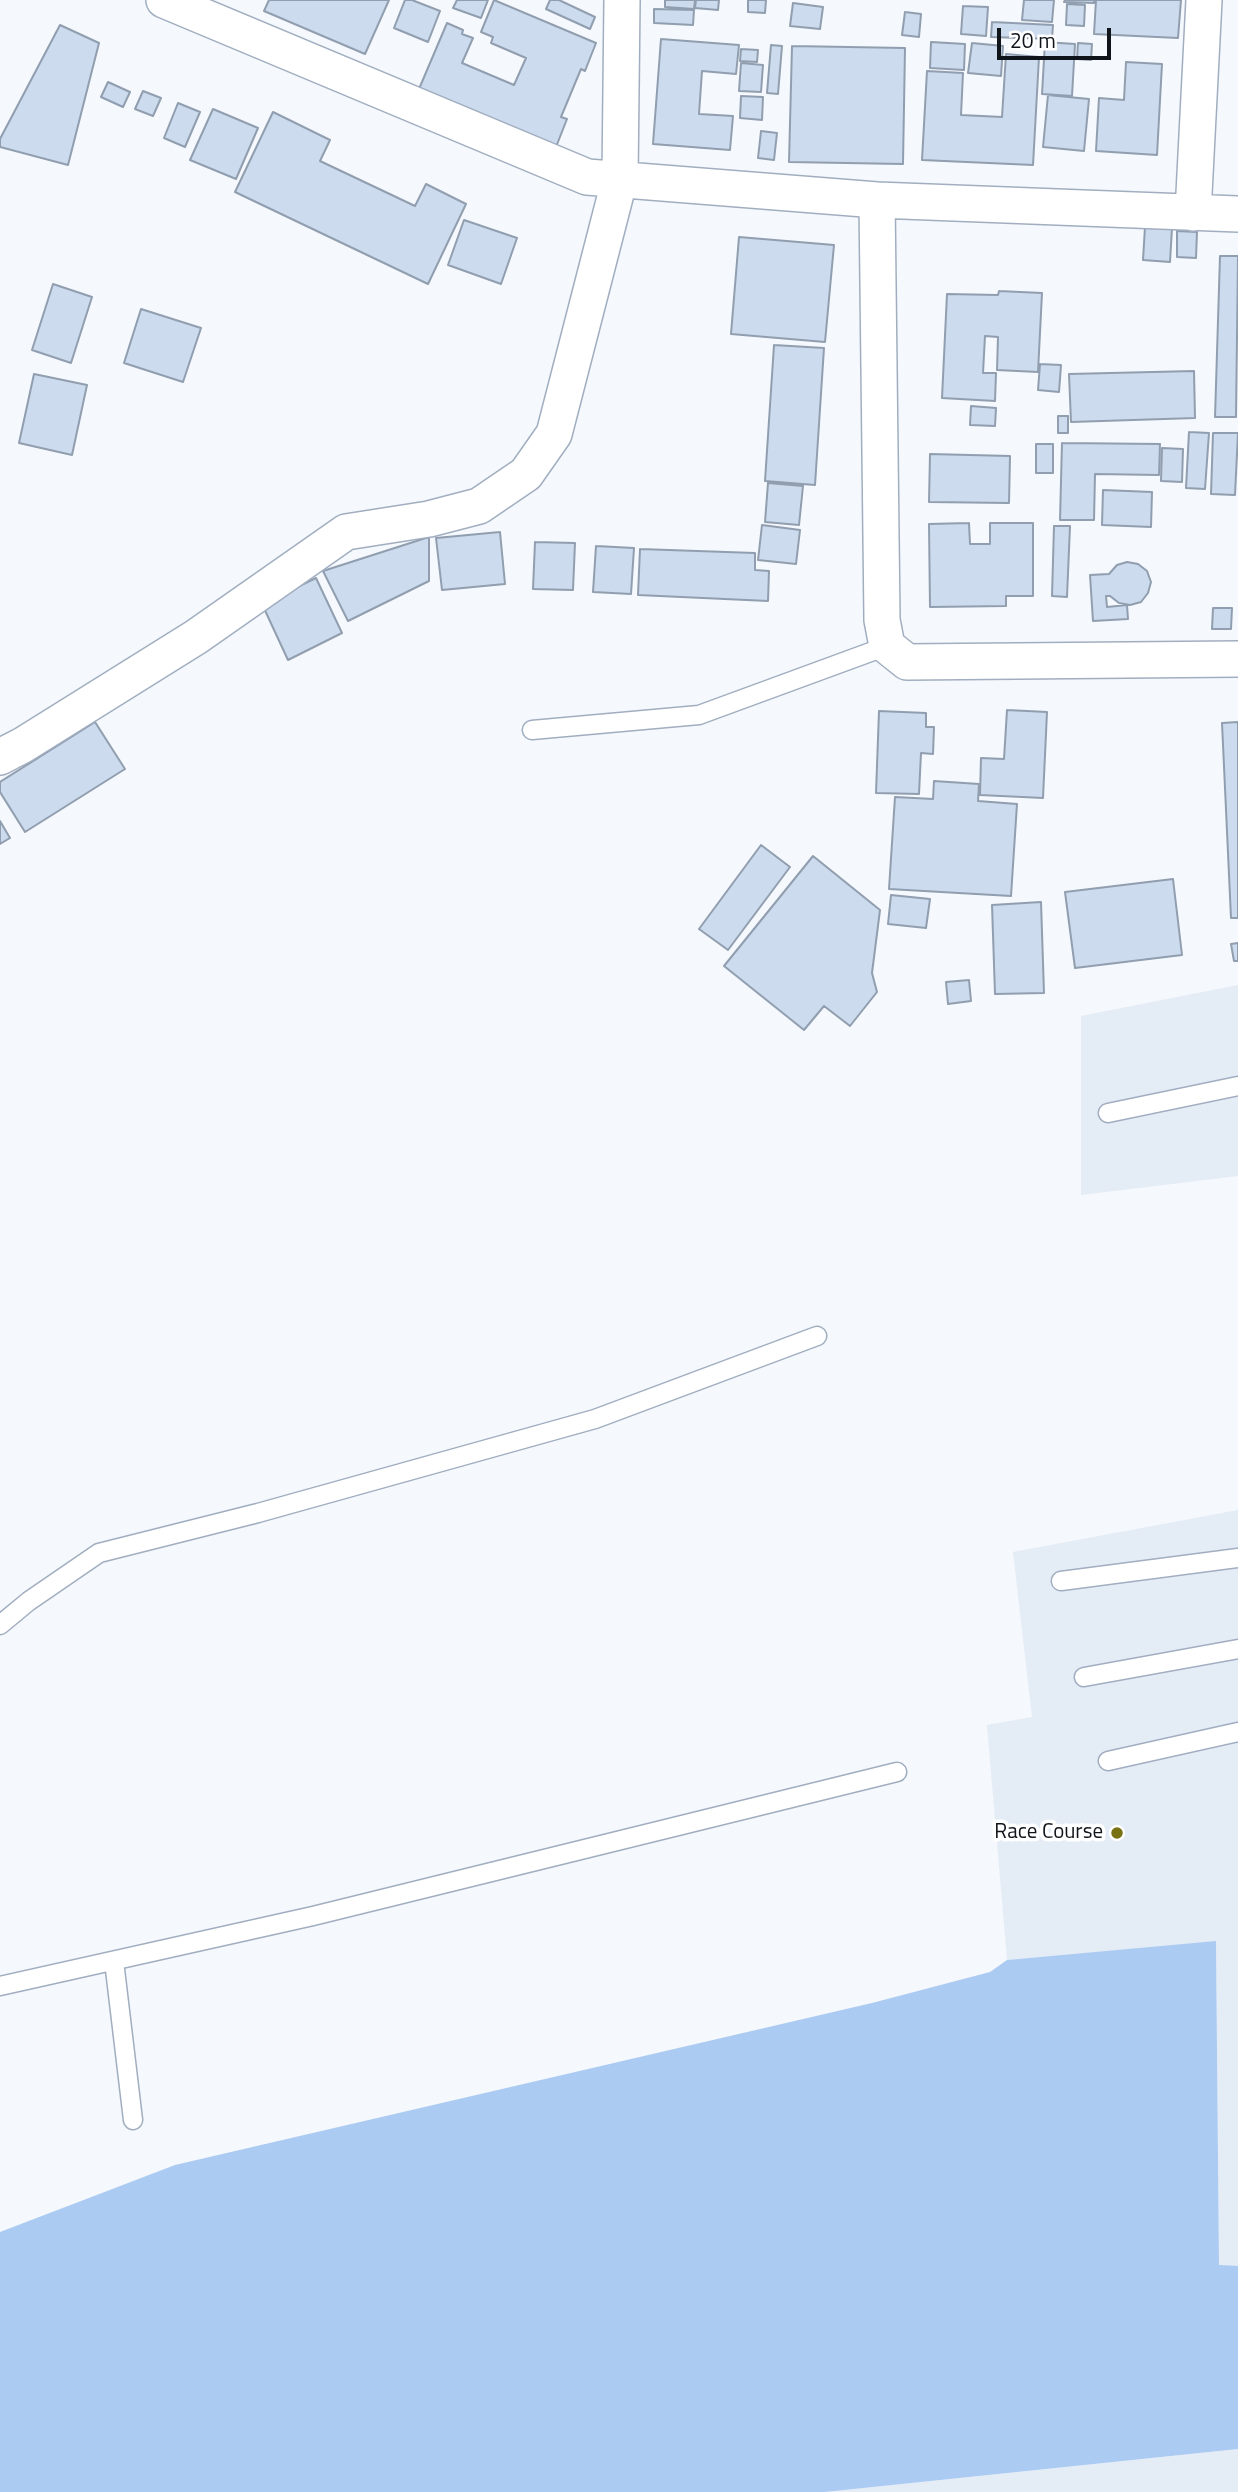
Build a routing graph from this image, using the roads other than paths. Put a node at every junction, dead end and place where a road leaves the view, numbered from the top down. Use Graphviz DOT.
graph roads {
  1 [pos="164,0"];
  2 [pos="622,0"];
  3 [pos="1204,0"];
  4 [pos="620,178"];
  5 [pos="877,200"];
  6 [pos="1193,213"];
  7 [pos="1238,214"];
  8 [pos="887,646"];
  9 [pos="1238,659"];
  10 [pos="532,730"];
  11 [pos="0,757"];
  12 [pos="1238,1086"];
  13 [pos="1108,1113"];
  14 [pos="817,1336"];
  15 [pos="1238,1558"];
  16 [pos="1061,1581"];
  17 [pos="0,1625"];
  18 [pos="1238,1649"];
  19 [pos="1084,1677"];
  20 [pos="1238,1732"];
  21 [pos="1108,1761"];
  22 [pos="897,1772"];
  23 [pos="114,1961"];
  24 [pos="0,1986"];
  25 [pos="133,2120"];
  1 -- 4 [label="street"];
  2 -- 4 [label="street"];
  3 -- 6 [label="street"];
  4 -- 5 [label="street"];
  4 -- 11 [label="street"];
  5 -- 6 [label="street"];
  5 -- 8 [label="street"];
  6 -- 7 [label="street"];
  8 -- 9 [label="street"];
  8 -- 10 [label="lane"];
  12 -- 13 [label="lane"];
  14 -- 17 [label="lane"];
  15 -- 16 [label="lane"];
  18 -- 19 [label="lane"];
  20 -- 21 [label="lane"];
  22 -- 23 [label="lane"];
  23 -- 24 [label="lane"];
  23 -- 25 [label="lane"];
}
